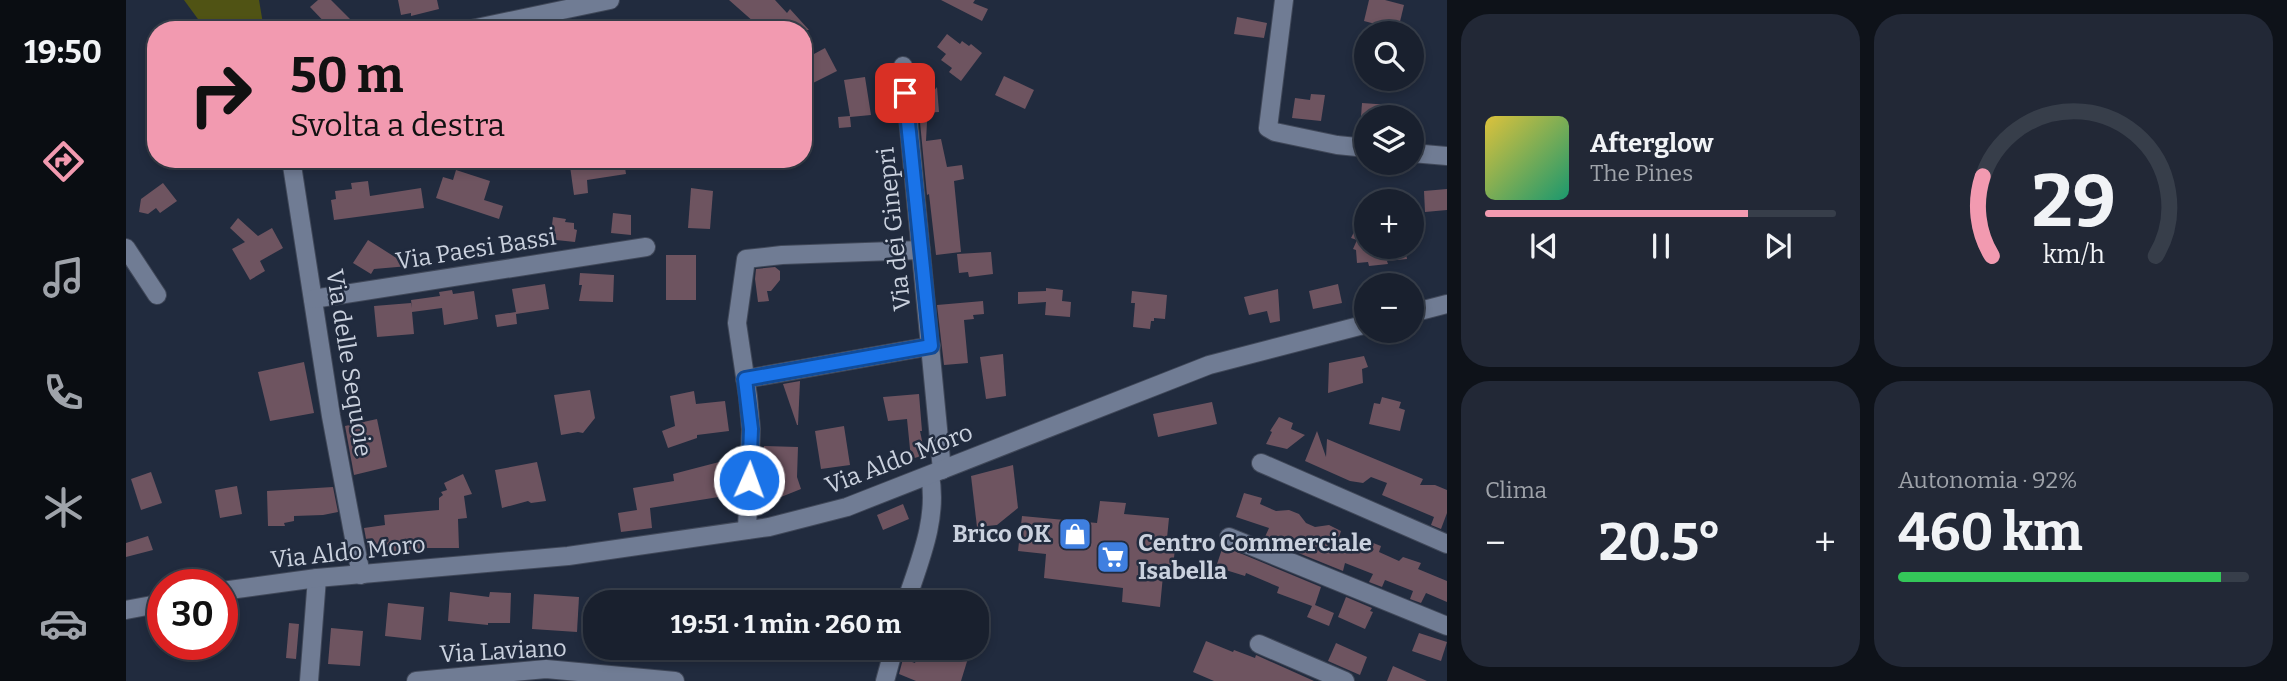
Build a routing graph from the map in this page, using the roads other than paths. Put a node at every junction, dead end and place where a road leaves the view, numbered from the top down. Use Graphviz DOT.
graph roads {
  1 [pos="610,0"];
  2 [pos="1284,0"];
  3 [pos="510,21"];
  4 [pos="903,66"];
  5 [pos="1354,147"];
  6 [pos="1424,154"];
  7 [pos="1447,156"];
  8 [pos="292,168"];
  9 [pos="646,247"];
  10 [pos="126,248"];
  11 [pos="921,250"];
  12 [pos="157,295"];
  13 [pos="313,299"];
  14 [pos="1447,304"];
  15 [pos="1424,310"];
  16 [pos="1354,327"];
  17 [pos="931,346"];
  18 [pos="745,379"];
  19 [pos="1261,463"];
  20 [pos="936,472"];
  21 [pos="747,530"];
  22 [pos="1229,537"];
  23 [pos="1447,544"];
  24 [pos="361,575"];
  25 [pos="317,578"];
  26 [pos="238,589"];
  27 [pos="910,590"];
  28 [pos="147,606"];
  29 [pos="126,610"];
  30 [pos="1447,626"];
  31 [pos="1259,644"];
  32 [pos="891,660"];
  33 [pos="309,681"];
  34 [pos="416,681"];
  35 [pos="675,681"];
  36 [pos="885,681"];
  37 [pos="1345,681"];
  1 -- 3 [label="street"];
  2 -- 5 [label="street"];
  4 -- 11 [label="street, Via dei Ginepri"];
  6 -- 7 [label="street"];
  8 -- 13 [label="street, Via delle Sequoie"];
  9 -- 13 [label="street, Via Paesi Bassi"];
  10 -- 12 [label="street"];
  11 -- 17 [label="street, Via dei Ginepri"];
  11 -- 18 [label="street"];
  13 -- 24 [label="street, Via delle Sequoie"];
  14 -- 15 [label="street"];
  16 -- 20 [label="street, Via Aldo Moro"];
  17 -- 18 [label="street"];
  17 -- 20 [label="street, Via dei Ginepri"];
  18 -- 21 [label="street"];
  19 -- 23 [label="street"];
  20 -- 21 [label="street, Via Aldo Moro"];
  20 -- 27 [label="street, Via dei Ginepri"];
  21 -- 24 [label="street, Via Aldo Moro"];
  22 -- 30 [label="street"];
  24 -- 25 [label="street, Via Aldo Moro"];
  25 -- 26 [label="street, Via Aldo Moro"];
  25 -- 33 [label="street"];
  28 -- 29 [label="street"];
  31 -- 37 [label="street"];
  32 -- 36 [label="street"];
  34 -- 35 [label="street, Via Laviano"];
}
